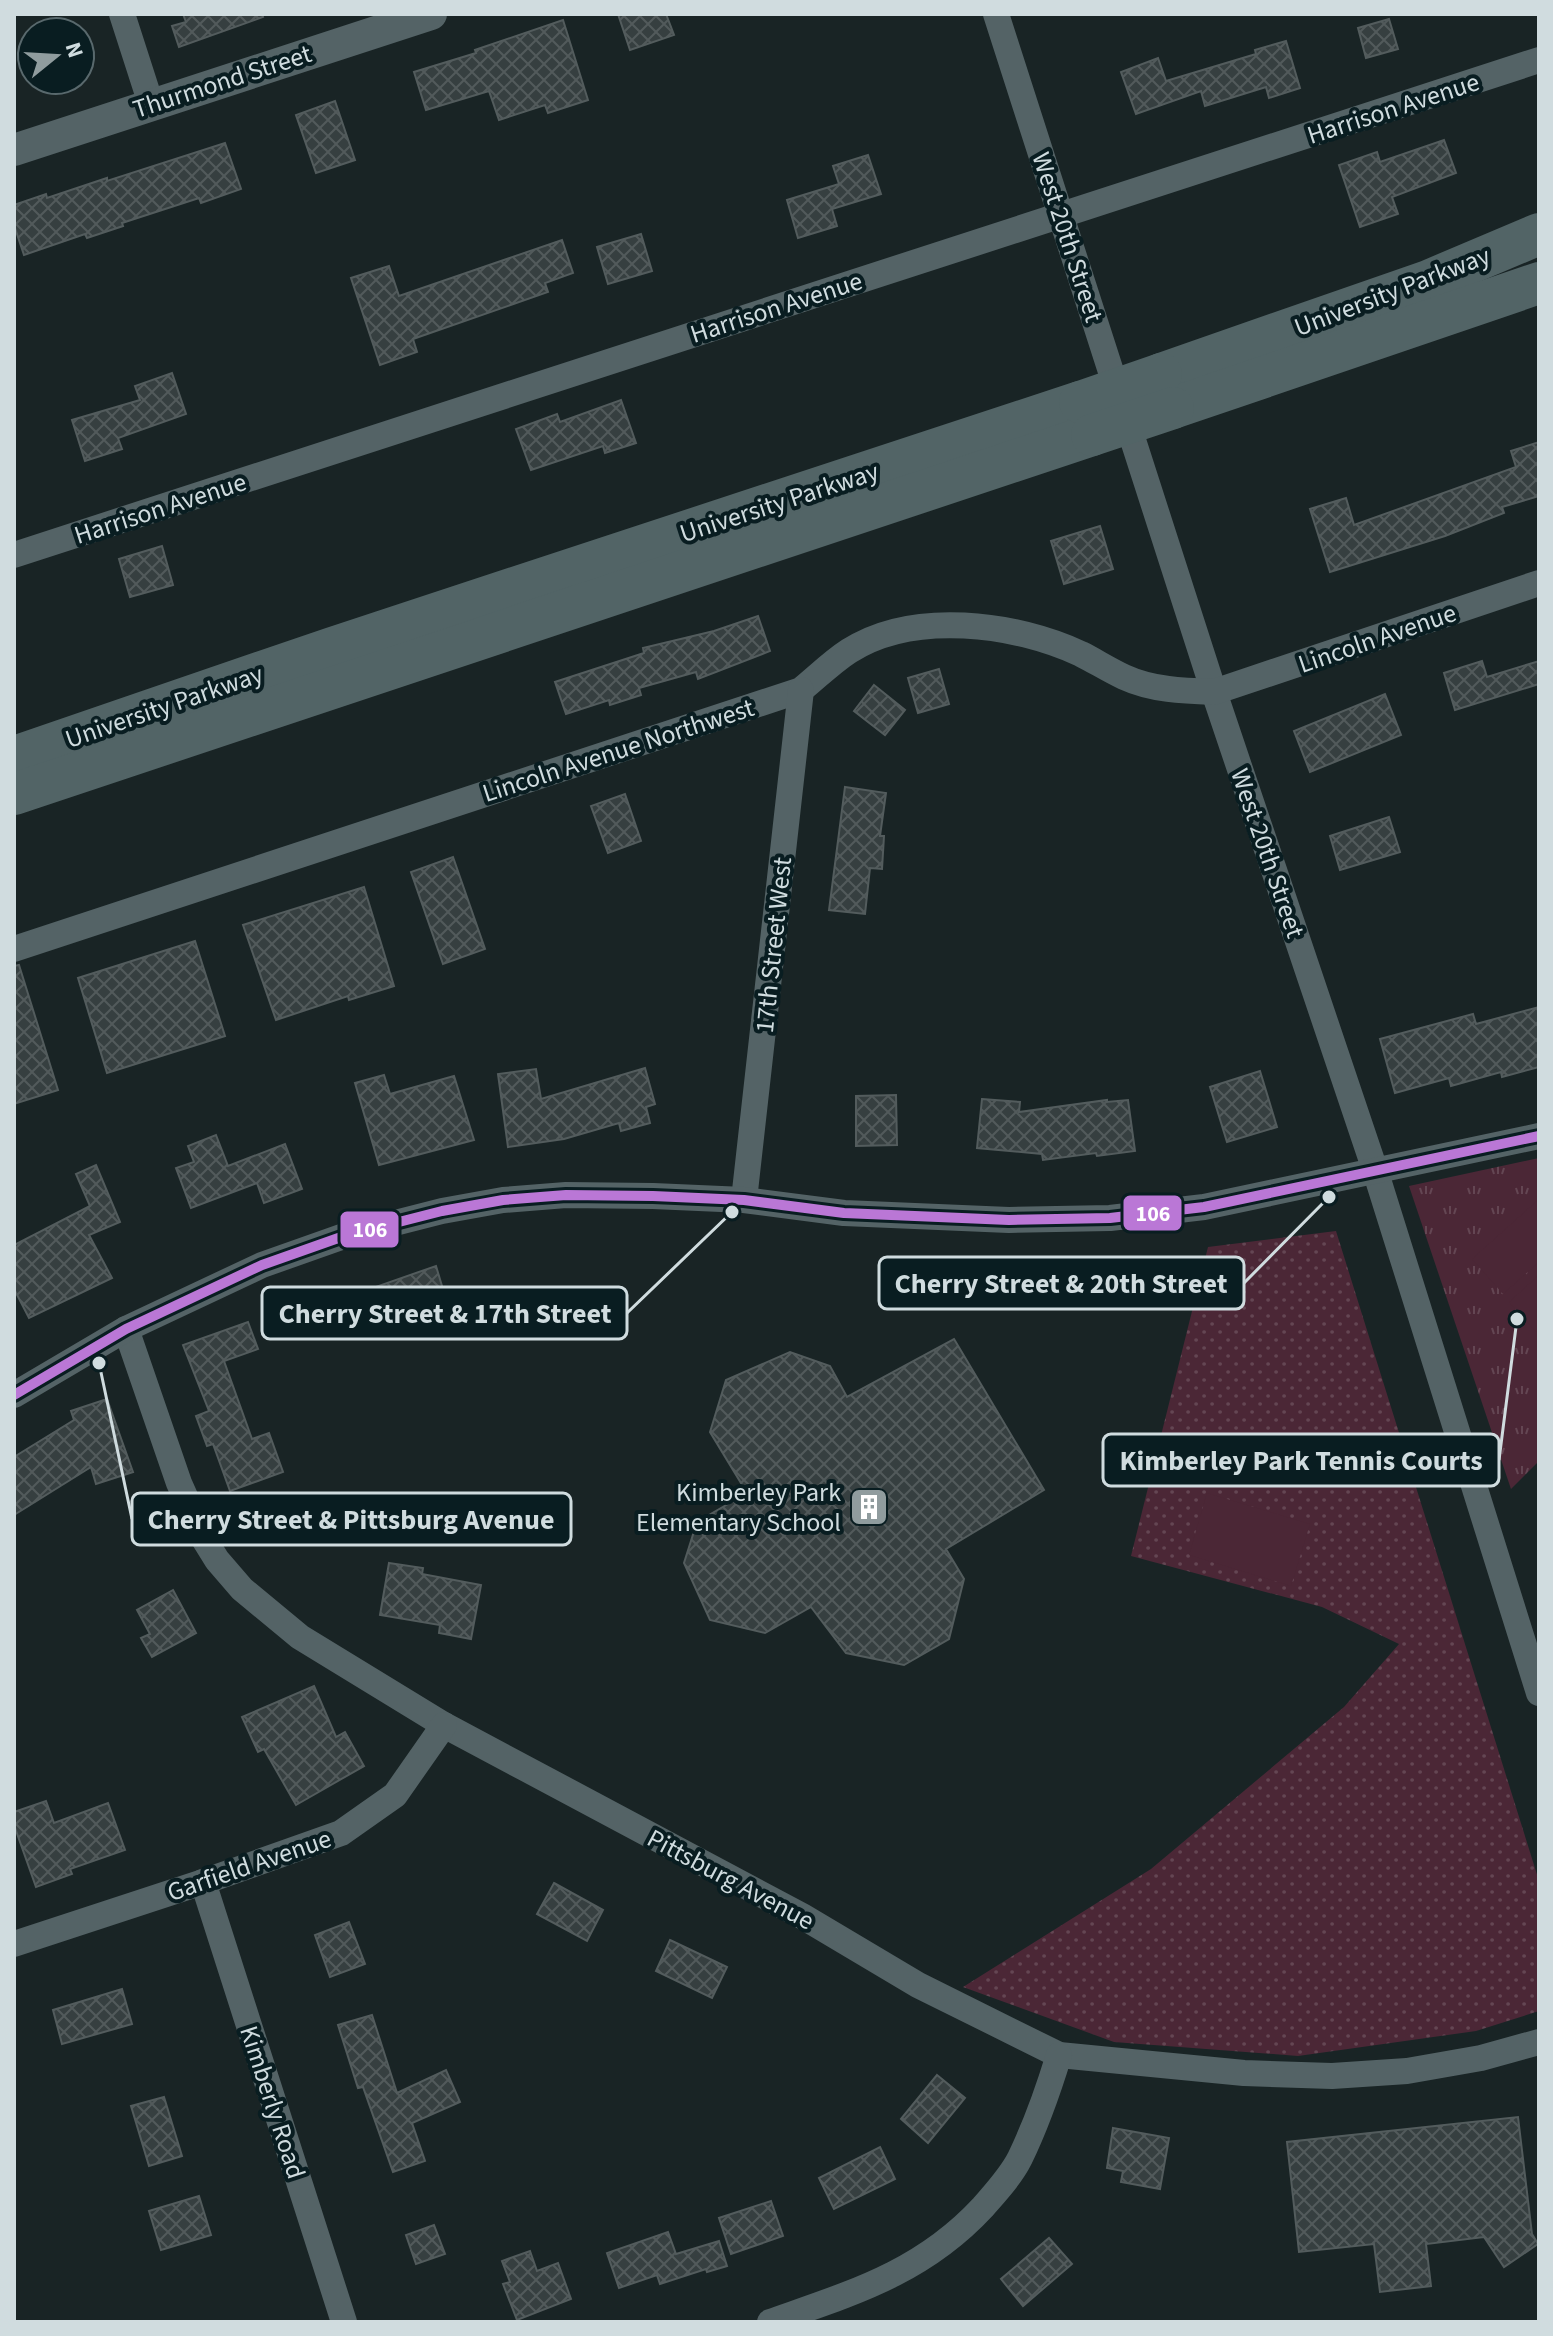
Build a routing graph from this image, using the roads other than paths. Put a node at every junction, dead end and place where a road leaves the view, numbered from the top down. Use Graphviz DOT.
graph roads {
  1 [pos="122,14"];
  2 [pos="431,14"];
  3 [pos="996,14"];
  4 [pos="1539,60"];
  5 [pos="151,104"];
  6 [pos="14,150"];
  7 [pos="1060,215"];
  8 [pos="1539,234"];
  9 [pos="1539,283"];
  10 [pos="1167,391"];
  11 [pos="1086,418"];
  12 [pos="14,555"];
  13 [pos="1539,583"];
  14 [pos="801,690"];
  15 [pos="1214,692"];
  16 [pos="14,757"];
  17 [pos="14,794"];
  18 [pos="14,949"];
  19 [pos="1539,1136"];
  20 [pos="1375,1170"];
  21 [pos="744,1200"];
  22 [pos="126,1329"];
  23 [pos="14,1395"];
  24 [pos="1539,1693"];
  25 [pos="444,1725"];
  26 [pos="203,1882"];
  27 [pos="14,1944"];
  28 [pos="1539,2042"];
  29 [pos="1059,2055"];
  30 [pos="344,2322"];
  31 [pos="770,2322"];
  1 -- 5 [label="street"];
  2 -- 5 [label="street, Thurmond Street"];
  3 -- 7 [label="street, West 20th Street"];
  4 -- 7 [label="street, Harrison Avenue"];
  5 -- 6 [label="street, Thurmond Street"];
  7 -- 12 [label="street, Harrison Avenue"];
  7 -- 15 [label="street, West 20th Street"];
  8 -- 10 [label="main road, University Parkway"];
  9 -- 10 [label="main road, University Parkway"];
  10 -- 11 [label="main road, University Parkway, bridge"];
  11 -- 16 [label="main road, University Parkway"];
  11 -- 17 [label="main road, University Parkway"];
  13 -- 15 [label="street, Lincoln Avenue"];
  14 -- 15 [label="street, Lincoln Avenue Northwest"];
  14 -- 18 [label="street, Lincoln Avenue Northwest"];
  14 -- 21 [label="street, 17th Street West"];
  15 -- 20 [label="street, West 20th Street"];
  19 -- 20 [label="street"];
  20 -- 21 [label="street"];
  20 -- 24 [label="street, West 20th Street"];
  21 -- 22 [label="street"];
  22 -- 23 [label="street"];
  22 -- 25 [label="street, Pittsburg Avenue"];
  25 -- 26 [label="street, Garfield Avenue"];
  25 -- 29 [label="street, Pittsburg Avenue"];
  26 -- 27 [label="street, Garfield Avenue"];
  26 -- 30 [label="street, Kimberly Road"];
  28 -- 29 [label="street, Pittsburg Avenue"];
  29 -- 31 [label="street"];
}
